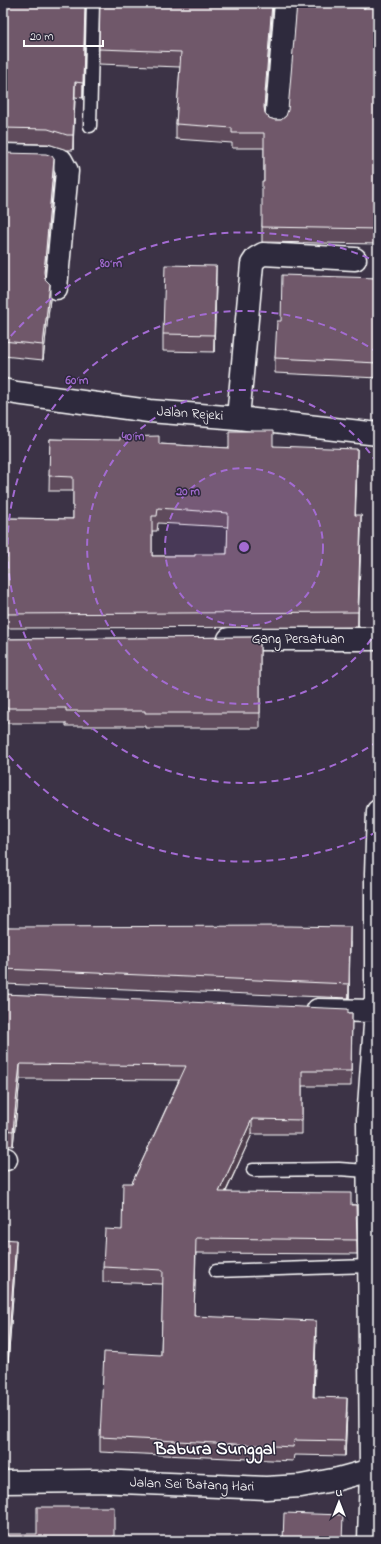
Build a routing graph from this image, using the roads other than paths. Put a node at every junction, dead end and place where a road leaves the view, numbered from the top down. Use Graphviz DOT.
graph roads {
  1 [pos="93,3"];
  2 [pos="286,3"];
  3 [pos="276,123"];
  4 [pos="90,126"];
  5 [pos="3,155"];
  6 [pos="354,259"];
  7 [pos="56,288"];
  8 [pos="3,390"];
  9 [pos="238,418"];
  10 [pos="378,434"];
  11 [pos="378,639"];
  12 [pos="210,640"];
  13 [pos="378,811"];
  14 [pos="377,874"];
  15 [pos="295,1009"];
  16 [pos="376,1011"];
  17 [pos="373,1120"];
  18 [pos="253,1170"];
  19 [pos="367,1171"];
  20 [pos="369,1266"];
  21 [pos="216,1271"];
  22 [pos="375,1469"];
  23 [pos="3,1482"];
  24 [pos="368,1541"];
  1 -- 4 [label="lane"];
  2 -- 3 [label="street"];
  5 -- 7 [label="street"];
  6 -- 9 [label="street"];
  8 -- 9 [label="street, Jalan Rejeki"];
  9 -- 10 [label="street, Jalan Rejeki"];
  11 -- 12 [label="street, Gang Persatuan"];
  13 -- 14 [label="street"];
  14 -- 16 [label="street"];
  15 -- 16 [label="street"];
  16 -- 17 [label="street"];
  17 -- 19 [label="street"];
  18 -- 19 [label="lane"];
  19 -- 20 [label="street"];
  20 -- 21 [label="lane"];
  20 -- 22 [label="street"];
  22 -- 23 [label="street, Jalan Sei Batang Hari"];
  22 -- 24 [label="street"];
}
